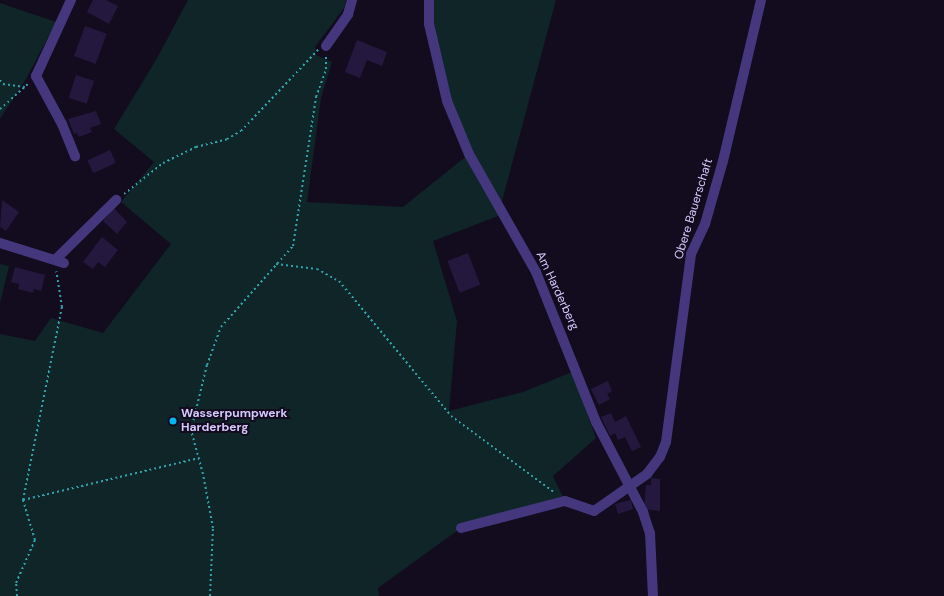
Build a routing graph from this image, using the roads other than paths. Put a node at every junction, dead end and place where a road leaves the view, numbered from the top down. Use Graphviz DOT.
graph roads {
  1 [pos="71,0"];
  2 [pos="352,0"];
  3 [pos="429,0"];
  4 [pos="760,0"];
  5 [pos="326,46"];
  6 [pos="75,156"];
  7 [pos="116,200"];
  8 [pos="0,243"];
  9 [pos="630,486"];
  10 [pos="461,528"];
  11 [pos="653,596"];
  1 -- 6 [label="street"];
  2 -- 5 [label="street"];
  3 -- 9 [label="street, Am Harderberg"];
  4 -- 9 [label="street, Obere Bauerschaft"];
  7 -- 8 [label="street"];
  9 -- 10 [label="street, Obere Bauerschaft"];
  9 -- 11 [label="street, Am Harderberg"];
}
